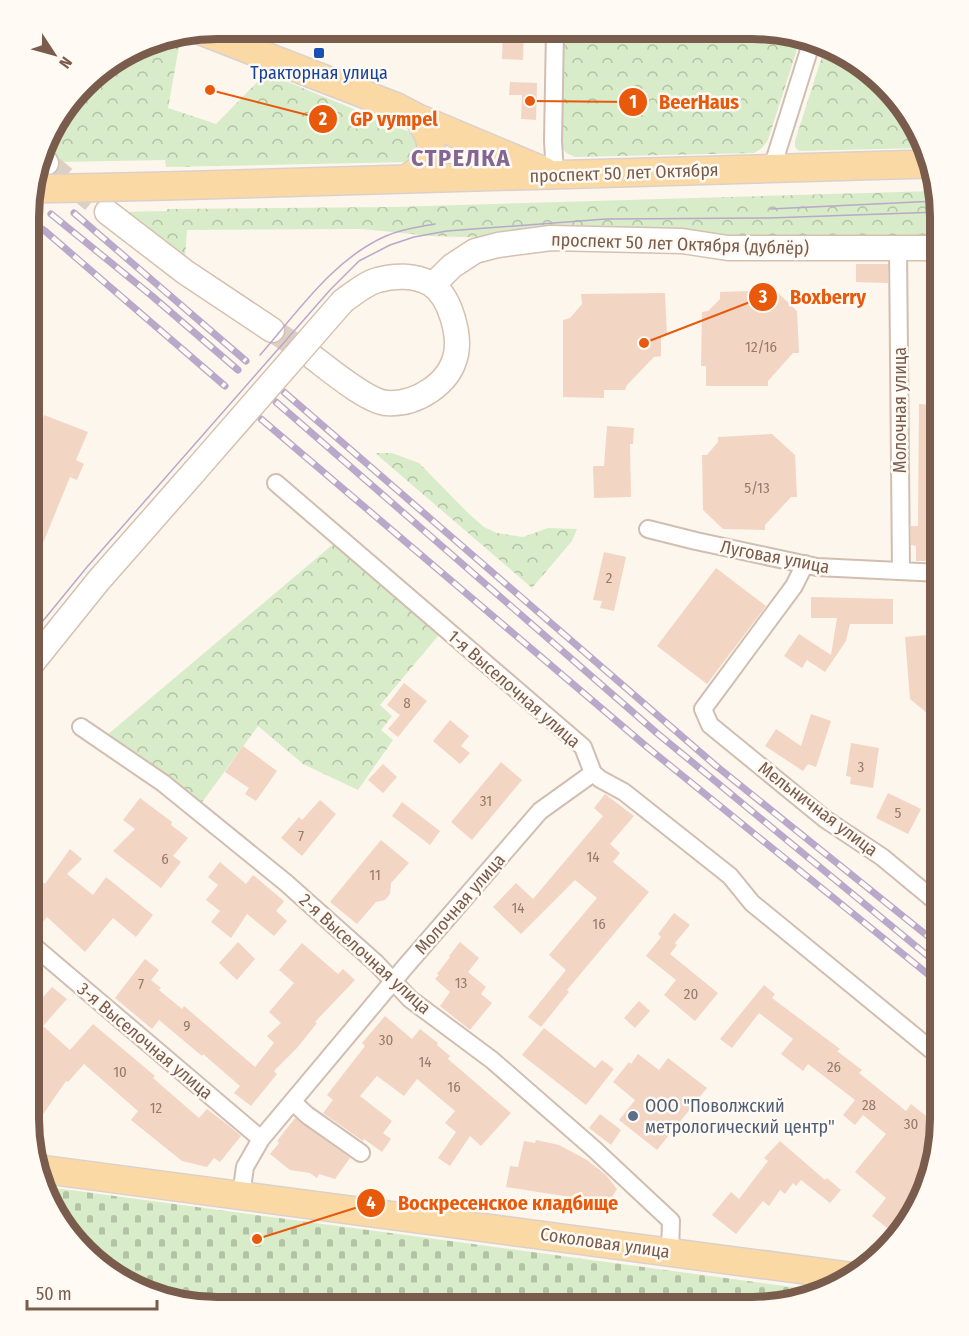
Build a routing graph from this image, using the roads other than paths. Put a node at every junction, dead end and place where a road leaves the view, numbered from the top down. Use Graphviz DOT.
graph roads {
  1 [pos="222,39"];
  2 [pos="555,39"];
  3 [pos="809,49"];
  4 [pos="418,118"];
  5 [pos="922,164"];
  6 [pos="772,168"];
  7 [pos="555,175"];
  8 [pos="406,179"];
  9 [pos="41,189"];
  10 [pos="107,212"];
  11 [pos="898,248"];
  12 [pos="930,248"];
  13 [pos="433,285"];
  14 [pos="272,330"];
  15 [pos="314,358"];
  16 [pos="276,483"];
  17 [pos="648,529"];
  18 [pos="805,564"];
  19 [pos="901,571"];
  20 [pos="930,572"];
  21 [pos="39,655"];
  22 [pos="81,727"];
  23 [pos="592,773"];
  24 [pos="930,897"];
  25 [pos="39,950"];
  26 [pos="393,982"];
  27 [pos="930,1050"];
  28 [pos="293,1102"];
  29 [pos="261,1139"];
  30 [pos="360,1153"];
  31 [pos="46,1170"];
  32 [pos="241,1195"];
  33 [pos="670,1252"];
  34 [pos="838,1275"];
  1 -- 4 [label="main road"];
  2 -- 7 [label="street"];
  3 -- 6 [label="street"];
  4 -- 7 [label="main road"];
  4 -- 8 [label="main road"];
  5 -- 6 [label="main road, проспект 50 лет Октября"];
  6 -- 7 [label="main road, проспект 50 лет Октября"];
  7 -- 8 [label="main road, проспект 50 лет Октября"];
  8 -- 9 [label="main road, проспект 50 лет Октября, bridge"];
  10 -- 14 [label="street"];
  11 -- 12 [label="street, проспект 50 лет Октября (дублёр)"];
  11 -- 13 [label="street, проспект 50 лет Октября (дублёр)"];
  11 -- 19 [label="street, Молочная улица"];
  13 -- 15 [label="street"];
  13 -- 21 [label="street, bridge"];
  16 -- 23 [label="street, 1-я Выселочная улица"];
  17 -- 18 [label="street, Луговая улица"];
  18 -- 19 [label="street, Луговая улица"];
  18 -- 24 [label="street, Мельничная улица"];
  19 -- 20 [label="street, Луговая улица"];
  22 -- 26 [label="street, 2-я Выселочная улица"];
  23 -- 26 [label="street, Молочная улица"];
  23 -- 27 [label="street"];
  25 -- 29 [label="street, 3-я Выселочная улица"];
  26 -- 28 [label="street, Молочная улица"];
  26 -- 33 [label="street, 2-я Выселочная улица"];
  28 -- 29 [label="street, Молочная улица"];
  28 -- 30 [label="street"];
  29 -- 32 [label="street, Молочная улица"];
  31 -- 32 [label="main road, Соколовая улица"];
  32 -- 33 [label="main road, Соколовая улица"];
  33 -- 34 [label="main road, Соколовая улица"];
}
